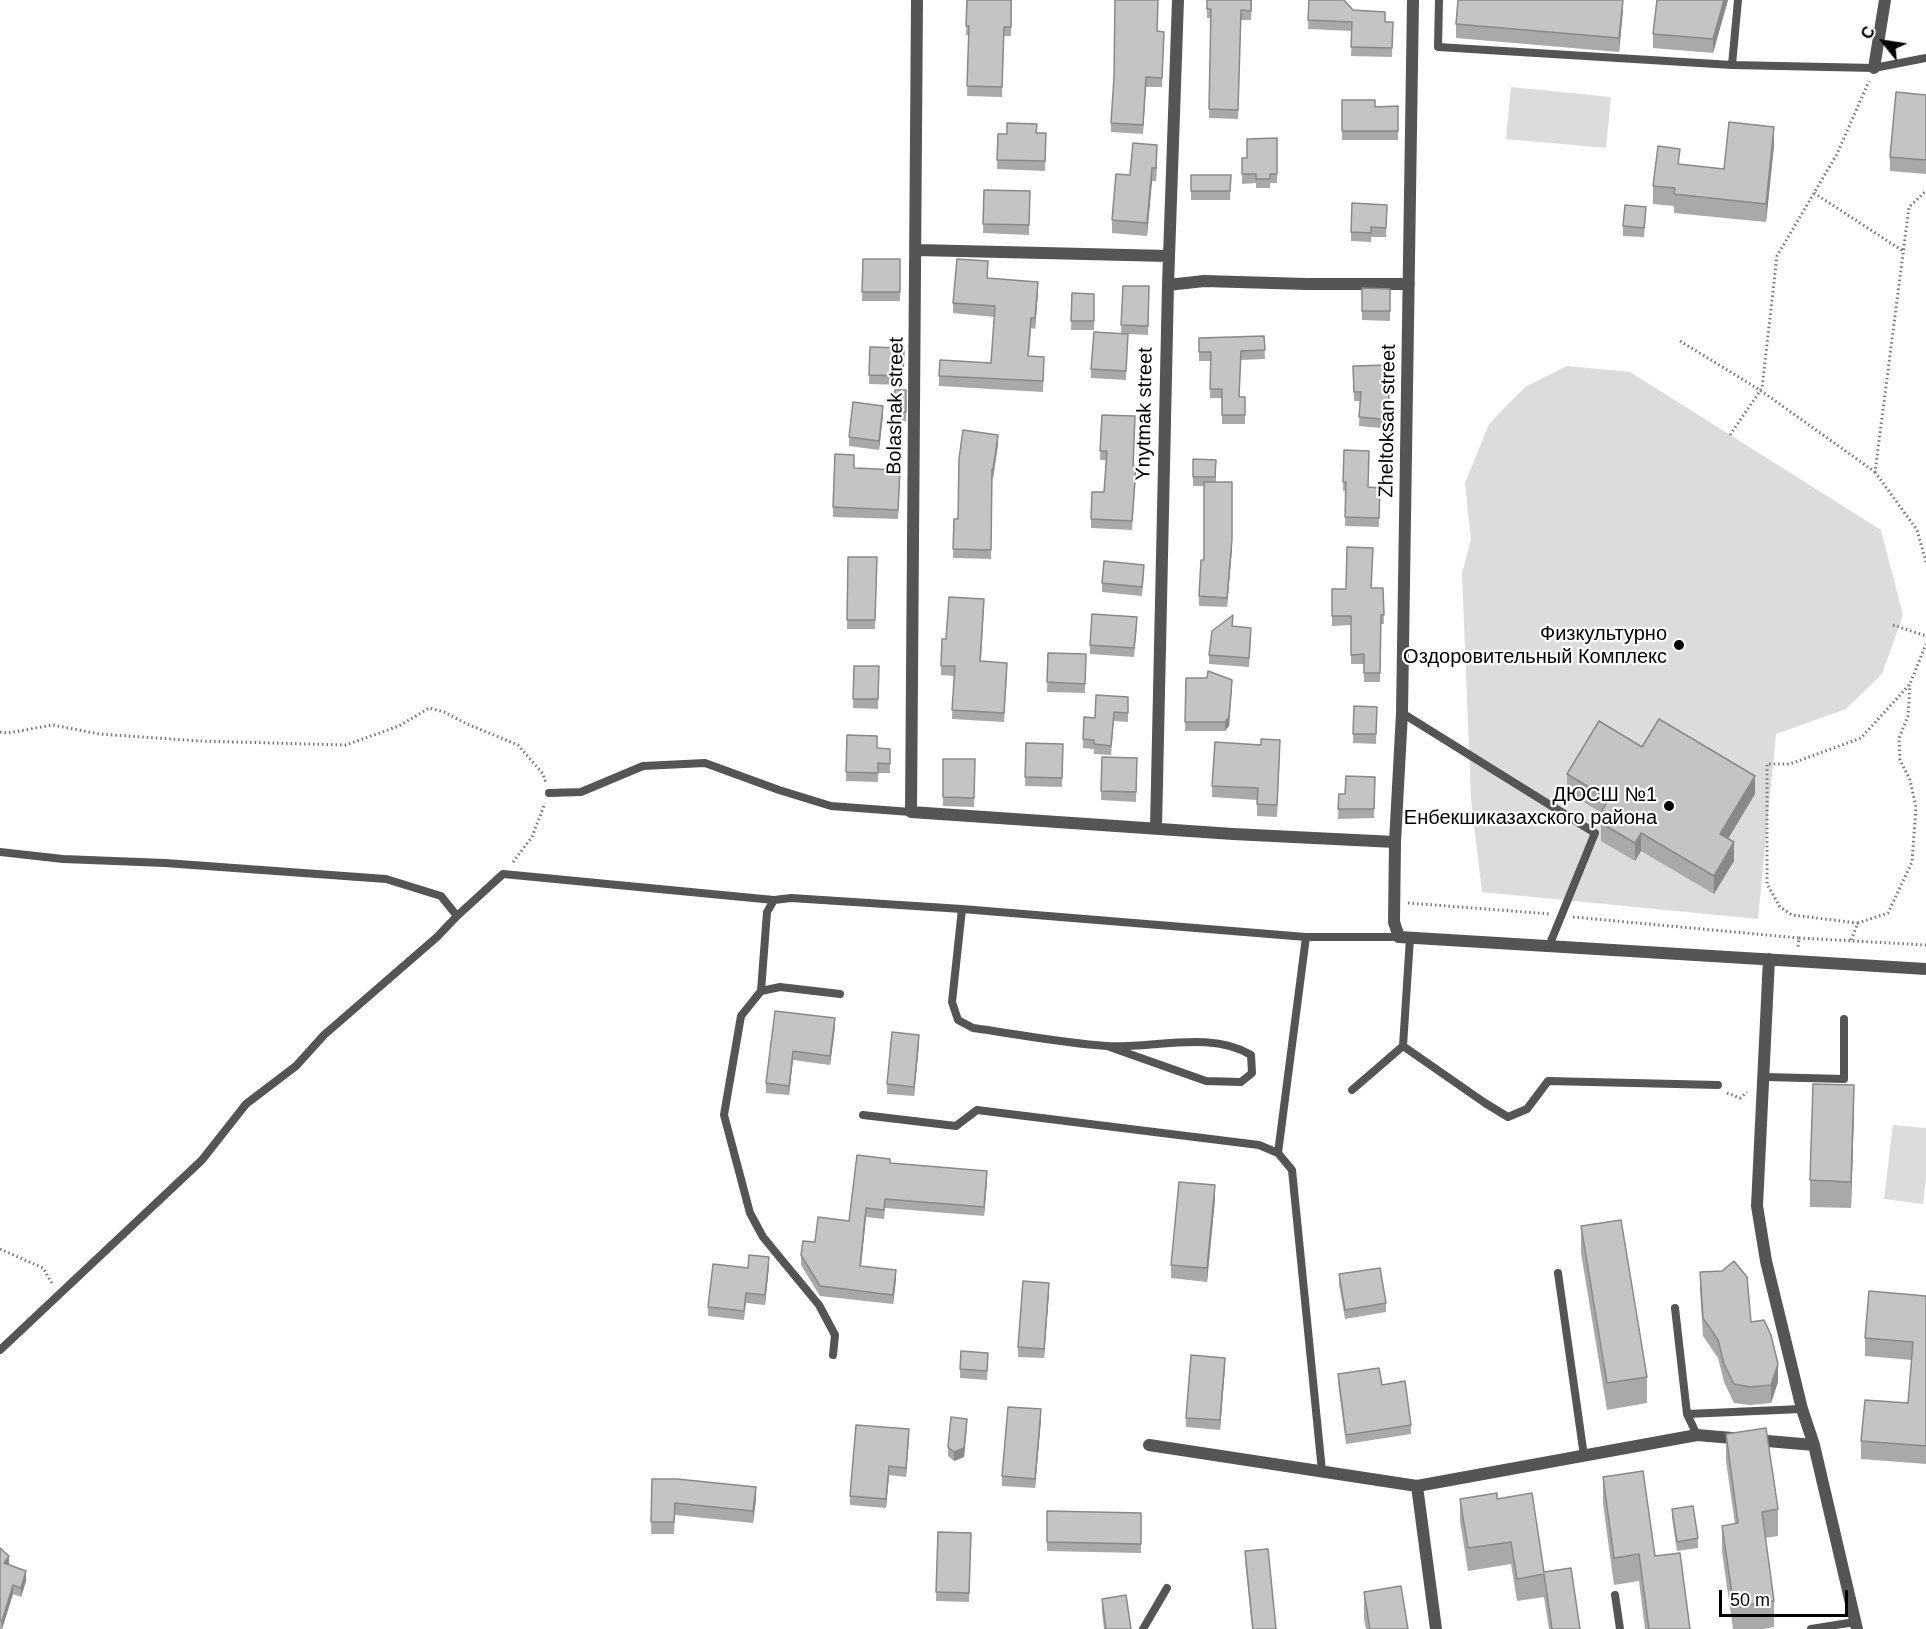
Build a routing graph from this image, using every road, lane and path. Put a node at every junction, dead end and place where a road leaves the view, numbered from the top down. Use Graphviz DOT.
graph roads {
  1 [pos="917,0"];
  2 [pos="1178,0"];
  3 [pos="1413,0"];
  4 [pos="1439,0"];
  5 [pos="1738,0"];
  6 [pos="1885,0"];
  7 [pos="1926,58"];
  8 [pos="1732,66"];
  9 [pos="1874,68"];
  10 [pos="1926,191"];
  11 [pos="1814,193"];
  12 [pos="917,250"];
  13 [pos="1903,251"];
  14 [pos="1169,256"];
  15 [pos="1409,284"];
  16 [pos="1168,285"];
  17 [pos="1680,341"];
  18 [pos="1761,390"];
  19 [pos="1730,435"];
  20 [pos="1875,472"];
  21 [pos="1926,562"];
  22 [pos="1893,625"];
  23 [pos="1926,636"];
  24 [pos="1926,644"];
  25 [pos="1910,684"];
  26 [pos="1402,713"];
  27 [pos="0,732"];
  28 [pos="549,793"];
  29 [pos="911,812"];
  30 [pos="1156,828"];
  31 [pos="1395,842"];
  32 [pos="0,852"];
  33 [pos="503,874"];
  34 [pos="774,900"];
  35 [pos="1394,903"];
  36 [pos="962,909"];
  37 [pos="1562,915"];
  38 [pos="457,916"];
  39 [pos="1858,923"];
  40 [pos="1306,937"];
  41 [pos="1405,937"];
  42 [pos="1799,938"];
  43 [pos="1851,940"];
  44 [pos="1926,945"];
  45 [pos="1549,946"];
  46 [pos="1568,947"];
  47 [pos="1769,959"];
  48 [pos="1797,962"];
  49 [pos="1926,969"];
  50 [pos="761,991"];
  51 [pos="840,994"];
  52 [pos="1844,1019"];
  53 [pos="1107,1046"];
  54 [pos="1403,1046"];
  55 [pos="1764,1083"];
  56 [pos="1718,1085"];
  57 [pos="1352,1090"];
  58 [pos="863,1114"];
  59 [pos="1278,1153"];
  60 [pos="0,1250"];
  61 [pos="1558,1273"];
  62 [pos="58,1294"];
  63 [pos="1675,1308"];
  64 [pos="0,1350"];
  65 [pos="833,1356"];
  66 [pos="1802,1409"];
  67 [pos="1687,1414"];
  68 [pos="1697,1435"];
  69 [pos="1149,1445"];
  70 [pos="1814,1445"];
  71 [pos="1584,1456"];
  72 [pos="1322,1471"];
  73 [pos="1417,1486"];
  74 [pos="1167,1588"];
  75 [pos="1615,1594"];
  76 [pos="1856,1626"];
  77 [pos="1143,1629"];
  78 [pos="1437,1629"];
  79 [pos="1620,1629"];
  80 [pos="1811,1629"];
  1 -- 12 [label="street, Bolashak street"];
  2 -- 14 [label="street, Ynytmak street"];
  3 -- 15 [label="street, Zheltoksan street"];
  4 -- 8 [label="lane"];
  5 -- 8 [label="lane"];
  6 -- 9 [label="street"];
  7 -- 9 [label="lane"];
  8 -- 9 [label="lane"];
  9 -- 11 [label="path"];
  10 -- 13 [label="path"];
  11 -- 13 [label="path"];
  11 -- 18 [label="path"];
  12 -- 14 [label="street"];
  12 -- 29 [label="street, Bolashak street"];
  13 -- 20 [label="path"];
  14 -- 16 [label="street, Ynytmak street"];
  15 -- 16 [label="street"];
  15 -- 26 [label="street, Zheltoksan street"];
  16 -- 30 [label="street, Ynytmak street"];
  17 -- 18 [label="path"];
  18 -- 19 [label="path"];
  18 -- 20 [label="path"];
  20 -- 21 [label="path"];
  22 -- 23 [label="path"];
  24 -- 25 [label="path"];
  25 -- 39 [label="path"];
  25 -- 39 [label="path"];
  26 -- 31 [label="street, Zheltoksan street"];
  26 -- 37 [label="lane"];
  27 -- 28 [label="path"];
  28 -- 29 [label="lane"];
  28 -- 33 [label="path"];
  29 -- 30 [label="street"];
  30 -- 31 [label="street"];
  31 -- 35 [label="street, Zheltoksan street"];
  32 -- 38 [label="lane"];
  33 -- 34 [label="lane"];
  33 -- 38 [label="lane"];
  34 -- 36 [label="lane"];
  34 -- 50 [label="lane"];
  35 -- 37 [label="path"];
  35 -- 41 [label="street, Zheltoksan street"];
  36 -- 40 [label="lane"];
  36 -- 53 [label="lane"];
  37 -- 45 [label="lane"];
  38 -- 62 [label="lane"];
  39 -- 43 [label="path"];
  40 -- 41 [label="lane"];
  40 -- 59 [label="lane"];
  41 -- 45 [label="street"];
  41 -- 54 [label="lane"];
  42 -- 43 [label="path"];
  42 -- 46 [label="path"];
  42 -- 48 [label="path"];
  43 -- 44 [label="path"];
  45 -- 46 [label="street"];
  46 -- 47 [label="street"];
  47 -- 48 [label="street"];
  47 -- 55 [label="street"];
  48 -- 49 [label="street"];
  50 -- 51 [label="lane"];
  50 -- 65 [label="lane"];
  52 -- 55 [label="lane"];
  53 -- 53 [label="lane"];
  54 -- 56 [label="lane"];
  54 -- 57 [label="lane"];
  55 -- 56 [label="path"];
  55 -- 66 [label="street"];
  58 -- 59 [label="lane"];
  59 -- 72 [label="lane"];
  60 -- 62 [label="path"];
  61 -- 71 [label="lane"];
  62 -- 64 [label="lane"];
  63 -- 67 [label="lane"];
  66 -- 67 [label="lane"];
  66 -- 70 [label="street"];
  67 -- 68 [label="lane"];
  68 -- 70 [label="street"];
  68 -- 71 [label="street"];
  69 -- 72 [label="street"];
  70 -- 76 [label="street"];
  71 -- 73 [label="street"];
  72 -- 73 [label="street"];
  73 -- 78 [label="street"];
  74 -- 77 [label="lane"];
  75 -- 79 [label="lane"];
  76 -- 80 [label="lane"];
}
